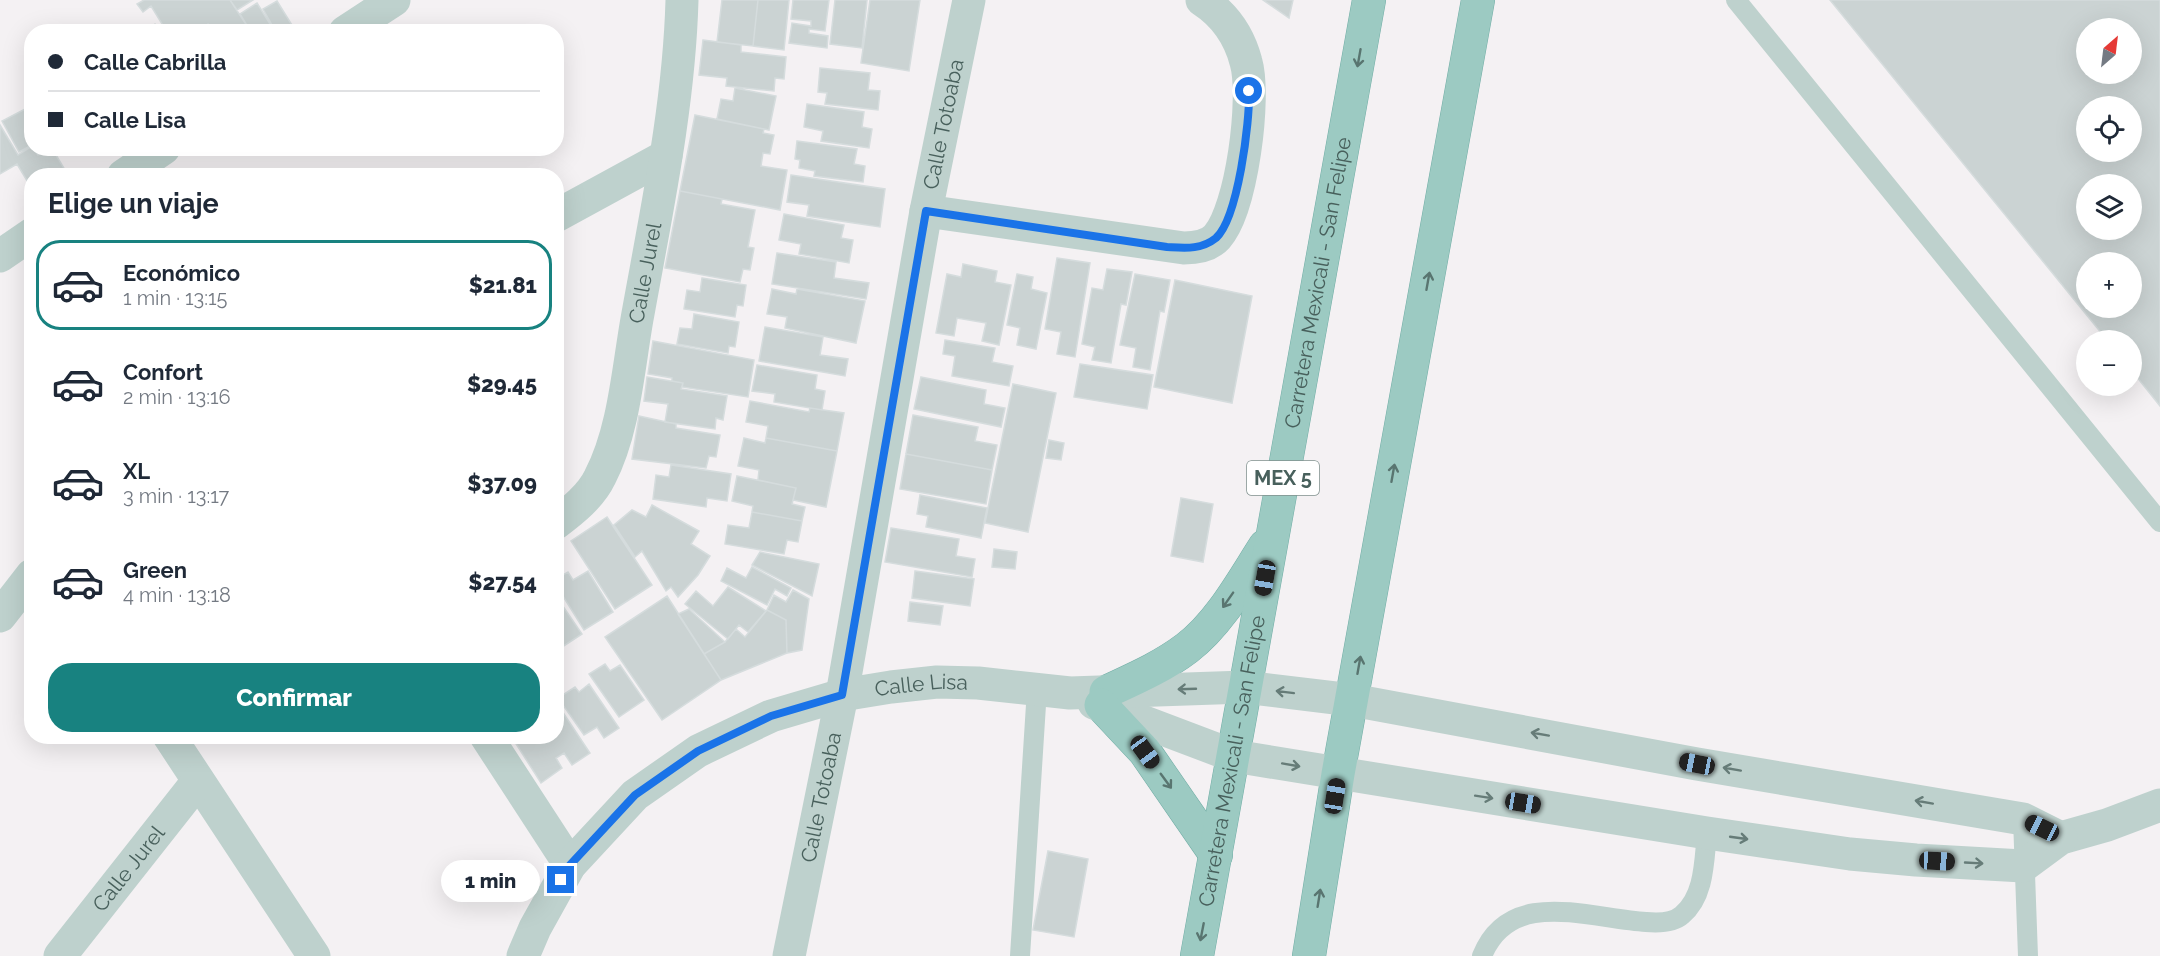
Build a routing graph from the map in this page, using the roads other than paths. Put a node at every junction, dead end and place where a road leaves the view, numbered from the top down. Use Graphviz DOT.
graph roads {
  1 [pos="394,0"];
  2 [pos="682,0"];
  3 [pos="969,0"];
  4 [pos="1202,0"];
  5 [pos="1370,0"];
  6 [pos="1478,0"];
  7 [pos="1736,0"];
  8 [pos="357,24"];
  9 [pos="152,156"];
  10 [pos="666,156"];
  11 [pos="135,168"];
  12 [pos="926,211"];
  13 [pos="564,212"];
  14 [pos="24,240"];
  15 [pos="0,256"];
  16 [pos="564,516"];
  17 [pos="2160,522"];
  18 [pos="1273,534"];
  19 [pos="24,585"];
  20 [pos="0,616"];
  21 [pos="1245,687"];
  22 [pos="1037,689"];
  23 [pos="842,695"];
  24 [pos="1103,698"];
  25 [pos="1352,700"];
  26 [pos="174,744"];
  27 [pos="491,744"];
  28 [pos="1234,756"];
  29 [pos="1338,774"];
  30 [pos="198,781"];
  31 [pos="2160,805"];
  32 [pos="2023,819"];
  33 [pos="1707,833"];
  34 [pos="2061,838"];
  35 [pos="1216,855"];
  36 [pos="570,865"];
  37 [pos="2023,866"];
  38 [pos="60,956"];
  39 [pos="314,956"];
  40 [pos="523,956"];
  41 [pos="789,956"];
  42 [pos="1020,956"];
  43 [pos="1197,956"];
  44 [pos="1309,956"];
  45 [pos="1482,956"];
  46 [pos="2028,956"];
  1 -- 8 [label="street"];
  2 -- 10 [label="street, Calle Jurel"];
  3 -- 12 [label="street, Calle Totoaba"];
  4 -- 12 [label="street"];
  5 -- 18 [label="highway, Carretera Mexicali - San Felipe / MEX 5, one-way"];
  25 -- 6 [label="highway, one-way"];
  7 -- 17 [label="lane"];
  9 -- 11 [label="street"];
  10 -- 13 [label="street"];
  10 -- 16 [label="street, Calle Jurel"];
  12 -- 23 [label="street, Calle Totoaba"];
  14 -- 15 [label="street"];
  18 -- 21 [label="highway, Carretera Mexicali - San Felipe / MEX 5"];
  18 -- 24 [label="highway, one-way"];
  19 -- 20 [label="street"];
  21 -- 24 [label="street, Calle Lisa, one-way"];
  25 -- 21 [label="street, Calle Lisa, one-way"];
  21 -- 28 [label="highway, Carretera Mexicali - San Felipe / MEX 5"];
  22 -- 23 [label="street, Calle Lisa"];
  22 -- 24 [label="street, Calle Lisa"];
  22 -- 42 [label="lane"];
  23 -- 36 [label="street, Calle Lisa"];
  23 -- 41 [label="street, Calle Totoaba"];
  24 -- 28 [label="street, Calle Lisa"];
  24 -- 35 [label="highway, one-way"];
  25 -- 29 [label="highway"];
  32 -- 25 [label="street, Calle Lisa, one-way"];
  26 -- 30 [label="street"];
  27 -- 36 [label="street"];
  28 -- 29 [label="street, Calle Lisa, one-way"];
  28 -- 35 [label="highway, Carretera Mexicali - San Felipe / MEX 5"];
  29 -- 33 [label="street, Calle Lisa, one-way"];
  44 -- 29 [label="highway, one-way"];
  30 -- 38 [label="street, Calle Jurel"];
  30 -- 39 [label="street"];
  31 -- 34 [label="street"];
  32 -- 34 [label="street, Calle Lisa"];
  32 -- 37 [label="lane"];
  33 -- 37 [label="street, Calle Lisa, one-way"];
  33 -- 45 [label="lane"];
  34 -- 37 [label="street"];
  35 -- 43 [label="highway, Carretera Mexicali - San Felipe / MEX 5, one-way"];
  36 -- 40 [label="street, Calle Lisa"];
  37 -- 46 [label="lane"];
}
